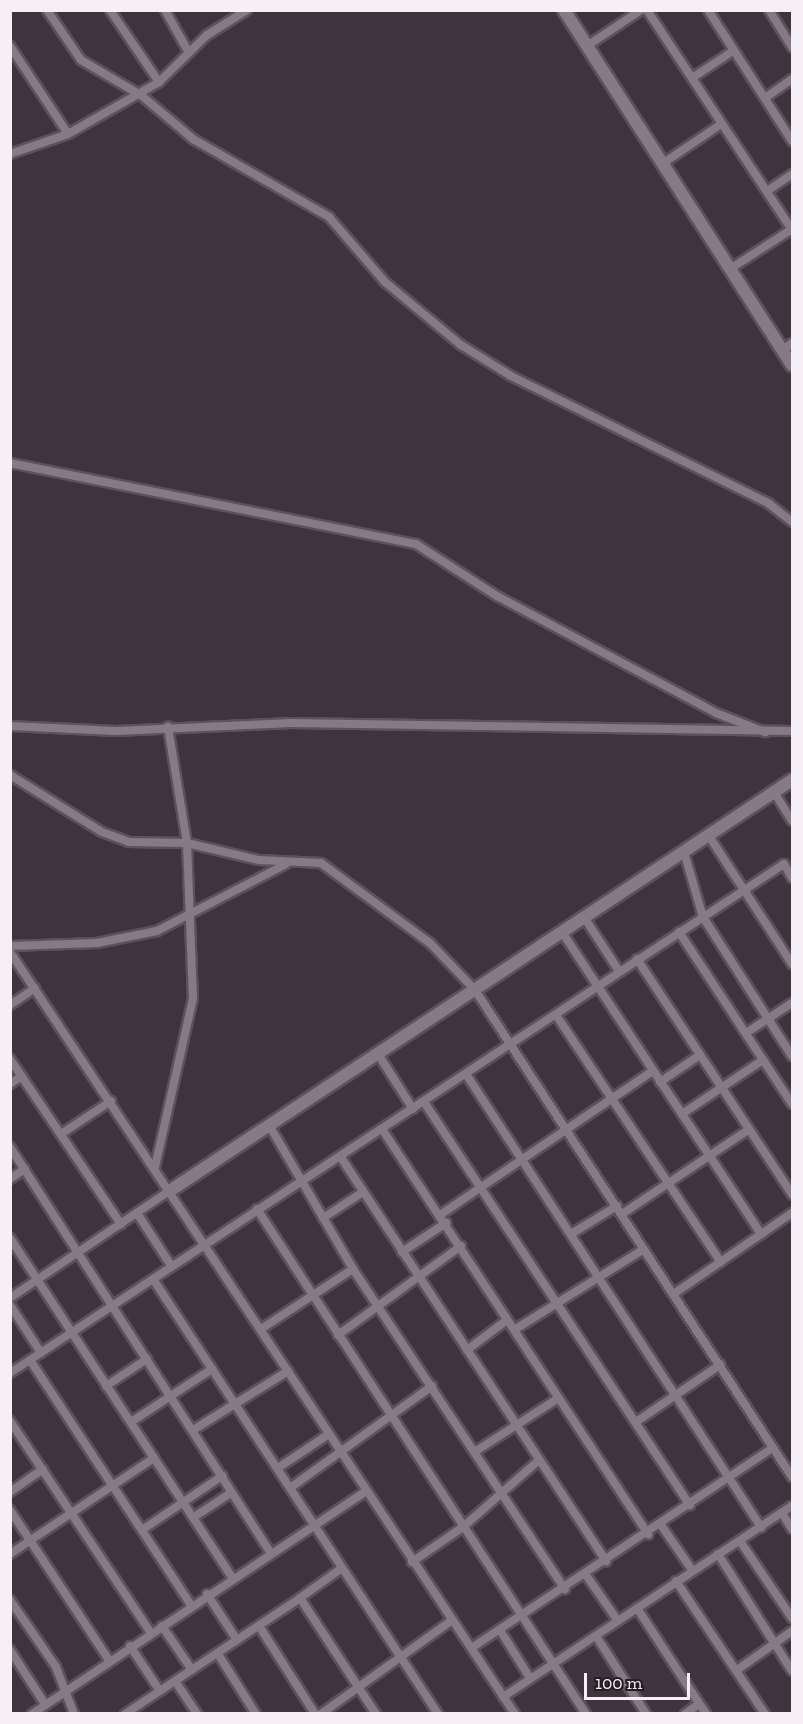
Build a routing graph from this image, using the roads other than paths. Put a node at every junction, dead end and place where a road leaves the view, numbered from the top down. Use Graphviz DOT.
graph roads {
  1 [pos="47,10"];
  2 [pos="165,10"];
  3 [pos="247,10"];
  4 [pos="641,10"];
  5 [pos="648,10"];
  6 [pos="708,10"];
  7 [pos="769,10"];
  8 [pos="112,11"];
  9 [pos="567,12"];
  10 [pos="230,14"];
  11 [pos="792,28"];
  12 [pos="784,33"];
  13 [pos="10,46"];
  14 [pos="587,46"];
  15 [pos="792,47"];
  16 [pos="733,51"];
  17 [pos="189,53"];
  18 [pos="692,78"];
  19 [pos="792,79"];
  20 [pos="159,82"];
  21 [pos="138,94"];
  22 [pos="765,98"];
  23 [pos="721,124"];
  24 [pos="68,134"];
  25 [pos="792,141"];
  26 [pos="10,154"];
  27 [pos="662,164"];
  28 [pos="792,174"];
  29 [pos="767,191"];
  30 [pos="792,230"];
  31 [pos="730,269"];
  32 [pos="788,346"];
  33 [pos="792,364"];
  34 [pos="10,463"];
  35 [pos="792,522"];
  36 [pos="10,726"];
  37 [pos="168,728"];
  38 [pos="792,731"];
  39 [pos="765,732"];
  40 [pos="10,775"];
  41 [pos="792,780"];
  42 [pos="774,792"];
  43 [pos="792,821"];
  44 [pos="709,836"];
  45 [pos="187,843"];
  46 [pos="684,852"];
  47 [pos="792,858"];
  48 [pos="288,863"];
  49 [pos="784,864"];
  50 [pos="792,878"];
  51 [pos="744,889"];
  52 [pos="191,917"];
  53 [pos="704,917"];
  54 [pos="584,918"];
  55 [pos="562,932"];
  56 [pos="679,932"];
  57 [pos="10,946"];
  58 [pos="10,952"];
  59 [pos="637,959"];
  60 [pos="792,960"];
  61 [pos="619,972"];
  62 [pos="596,987"];
  63 [pos="35,988"];
  64 [pos="475,990"];
  65 [pos="792,1003"];
  66 [pos="10,1005"];
  67 [pos="556,1015"];
  68 [pos="768,1019"];
  69 [pos="746,1033"];
  70 [pos="789,1042"];
  71 [pos="510,1046"];
  72 [pos="378,1054"];
  73 [pos="700,1055"];
  74 [pos="792,1056"];
  75 [pos="10,1059"];
  76 [pos="764,1060"];
  77 [pos="653,1071"];
  78 [pos="466,1074"];
  79 [pos="22,1076"];
  80 [pos="660,1082"];
  81 [pos="10,1084"];
  82 [pos="721,1088"];
  83 [pos="610,1098"];
  84 [pos="111,1101"];
  85 [pos="792,1101"];
  86 [pos="424,1102"];
  87 [pos="413,1109"];
  88 [pos="681,1114"];
  89 [pos="269,1125"];
  90 [pos="565,1128"];
  91 [pos="382,1129"];
  92 [pos="748,1130"];
  93 [pos="61,1134"];
  94 [pos="10,1147"];
  95 [pos="339,1156"];
  96 [pos="709,1156"];
  97 [pos="521,1159"];
  98 [pos="155,1167"];
  99 [pos="25,1169"];
  100 [pos="10,1179"];
  101 [pos="300,1181"];
  102 [pos="667,1183"];
  103 [pos="479,1188"];
  104 [pos="171,1190"];
  105 [pos="363,1192"];
  106 [pos="792,1194"];
  107 [pos="617,1206"];
  108 [pos="257,1209"];
  109 [pos="137,1213"];
  110 [pos="792,1213"];
  111 [pos="622,1214"];
  112 [pos="440,1215"];
  113 [pos="322,1218"];
  114 [pos="446,1223"];
  115 [pos="121,1224"];
  116 [pos="571,1234"];
  117 [pos="761,1234"];
  118 [pos="10,1238"];
  119 [pos="206,1244"];
  120 [pos="461,1246"];
  121 [pos="644,1249"];
  122 [pos="78,1252"];
  123 [pos="402,1252"];
  124 [pos="721,1262"];
  125 [pos="172,1266"];
  126 [pos="353,1269"];
  127 [pos="417,1274"];
  128 [pos="599,1277"];
  129 [pos="153,1279"];
  130 [pos="37,1280"];
  131 [pos="675,1293"];
  132 [pos="312,1296"];
  133 [pos="10,1298"];
  134 [pos="555,1304"];
  135 [pos="10,1305"];
  136 [pos="112,1305"];
  137 [pos="379,1308"];
  138 [pos="507,1320"];
  139 [pos="261,1329"];
  140 [pos="514,1330"];
  141 [pos="71,1333"];
  142 [pos="338,1335"];
  143 [pos="467,1350"];
  144 [pos="41,1353"];
  145 [pos="147,1359"];
  146 [pos="30,1360"];
  147 [pos="720,1365"];
  148 [pos="213,1369"];
  149 [pos="12,1370"];
  150 [pos="288,1371"];
  151 [pos="106,1386"];
  152 [pos="432,1386"];
  153 [pos="171,1395"];
  154 [pos="674,1396"];
  155 [pos="557,1399"];
  156 [pos="235,1402"];
  157 [pos="389,1416"];
  158 [pos="10,1421"];
  159 [pos="131,1422"];
  160 [pos="636,1422"];
  161 [pos="516,1425"];
  162 [pos="192,1430"];
  163 [pos="329,1434"];
  164 [pos="773,1448"];
  165 [pos="476,1451"];
  166 [pos="340,1453"];
  167 [pos="154,1458"];
  168 [pos="539,1460"];
  169 [pos="278,1468"];
  170 [pos="44,1469"];
  171 [pos="222,1476"];
  172 [pos="792,1477"];
  173 [pos="729,1478"];
  174 [pos="111,1485"];
  175 [pos="290,1488"];
  176 [pos="501,1489"];
  177 [pos="366,1491"];
  178 [pos="10,1492"];
  179 [pos="232,1492"];
  180 [pos="184,1501"];
  181 [pos="690,1505"];
  182 [pos="792,1506"];
  183 [pos="10,1509"];
  184 [pos="72,1512"];
  185 [pos="782,1513"];
  186 [pos="194,1518"];
  187 [pos="315,1526"];
  188 [pos="661,1526"];
  189 [pos="463,1527"];
  190 [pos="761,1527"];
  191 [pos="792,1529"];
  192 [pos="142,1530"];
  193 [pos="648,1534"];
  194 [pos="30,1540"];
  195 [pos="740,1541"];
  196 [pos="271,1553"];
  197 [pos="10,1554"];
  198 [pos="718,1554"];
  199 [pos="412,1562"];
  200 [pos="606,1562"];
  201 [pos="342,1568"];
  202 [pos="692,1570"];
  203 [pos="586,1575"];
  204 [pos="232,1577"];
  205 [pos="676,1581"];
  206 [pos="565,1589"];
  207 [pos="207,1594"];
  208 [pos="300,1598"];
  209 [pos="10,1600"];
  210 [pos="191,1605"];
  211 [pos="637,1608"];
  212 [pos="13,1610"];
  213 [pos="521,1616"];
  214 [pos="792,1618"];
  215 [pos="451,1621"];
  216 [pos="618,1621"];
  217 [pos="162,1626"];
  218 [pos="259,1626"];
  219 [pos="500,1630"];
  220 [pos="792,1631"];
  221 [pos="151,1634"];
  222 [pos="596,1636"];
  223 [pos="237,1640"];
  224 [pos="775,1644"];
  225 [pos="130,1646"];
  226 [pos="473,1647"];
  227 [pos="10,1650"];
  228 [pos="218,1654"];
  229 [pos="398,1655"];
  230 [pos="109,1660"];
  231 [pos="553,1664"];
  232 [pos="192,1670"];
  233 [pos="737,1670"];
  234 [pos="792,1671"];
  235 [pos="530,1678"];
  236 [pos="175,1681"];
  237 [pos="356,1684"];
  238 [pos="65,1690"];
  239 [pos="160,1690"];
  240 [pos="503,1697"];
  241 [pos="45,1704"];
  242 [pos="699,1704"];
  243 [pos="136,1710"];
  244 [pos="760,1712"];
  245 [pos="32,1713"];
  246 [pos="75,1713"];
  247 [pos="124,1713"];
  248 [pos="197,1713"];
  249 [pos="256,1713"];
  250 [pos="315,1713"];
  251 [pos="321,1713"];
  252 [pos="375,1713"];
  253 [pos="438,1713"];
  254 [pos="515,1713"];
  255 [pos="586,1713"];
  256 [pos="646,1713"];
  257 [pos="685,1713"];
  258 [pos="706,1713"];
  1 -- 21 [label="street"];
  2 -- 17 [label="street"];
  3 -- 10 [label="street"];
  4 -- 14 [label="street"];
  5 -- 18 [label="street"];
  6 -- 16 [label="street"];
  7 -- 12 [label="street"];
  8 -- 20 [label="street"];
  9 -- 14 [label="street"];
  10 -- 17 [label="street"];
  11 -- 12 [label="street"];
  12 -- 15 [label="street"];
  13 -- 24 [label="street"];
  14 -- 27 [label="street"];
  16 -- 18 [label="street"];
  16 -- 22 [label="street"];
  17 -- 20 [label="street"];
  18 -- 23 [label="street"];
  19 -- 22 [label="street"];
  20 -- 21 [label="street"];
  21 -- 24 [label="street"];
  21 -- 35 [label="street"];
  22 -- 25 [label="street"];
  23 -- 27 [label="street"];
  23 -- 29 [label="street"];
  24 -- 26 [label="street"];
  27 -- 31 [label="street"];
  28 -- 29 [label="street"];
  29 -- 30 [label="street"];
  30 -- 31 [label="street"];
  31 -- 32 [label="street"];
  32 -- 33 [label="street"];
  34 -- 39 [label="street"];
  36 -- 37 [label="street"];
  37 -- 39 [label="street"];
  37 -- 45 [label="street"];
  38 -- 39 [label="street"];
  40 -- 45 [label="street"];
  41 -- 42 [label="street"];
  42 -- 43 [label="street"];
  42 -- 44 [label="street"];
  44 -- 46 [label="street"];
  44 -- 51 [label="street"];
  45 -- 48 [label="street"];
  45 -- 52 [label="street"];
  46 -- 53 [label="street"];
  46 -- 54 [label="street"];
  47 -- 49 [label="street"];
  48 -- 52 [label="street"];
  48 -- 64 [label="street"];
  49 -- 50 [label="street"];
  49 -- 51 [label="street"];
  51 -- 53 [label="street"];
  51 -- 60 [label="street"];
  52 -- 57 [label="street"];
  52 -- 98 [label="street"];
  53 -- 56 [label="street"];
  53 -- 68 [label="street"];
  54 -- 55 [label="street"];
  54 -- 61 [label="street"];
  55 -- 62 [label="street"];
  55 -- 64 [label="street"];
  56 -- 59 [label="street"];
  56 -- 69 [label="street"];
  58 -- 63 [label="street"];
  59 -- 61 [label="street"];
  59 -- 73 [label="street"];
  61 -- 62 [label="street"];
  62 -- 67 [label="street"];
  62 -- 77 [label="street"];
  63 -- 66 [label="street"];
  63 -- 84 [label="street"];
  64 -- 71 [label="street"];
  64 -- 72 [label="street"];
  65 -- 68 [label="street"];
  67 -- 71 [label="street"];
  67 -- 83 [label="street"];
  68 -- 69 [label="street"];
  68 -- 70 [label="street"];
  69 -- 76 [label="street"];
  70 -- 74 [label="street"];
  71 -- 78 [label="street"];
  71 -- 90 [label="street"];
  72 -- 87 [label="street"];
  72 -- 89 [label="street"];
  73 -- 80 [label="street"];
  73 -- 82 [label="street"];
  75 -- 79 [label="street"];
  76 -- 82 [label="street"];
  76 -- 85 [label="street"];
  77 -- 80 [label="street"];
  77 -- 83 [label="street"];
  78 -- 86 [label="street"];
  78 -- 97 [label="street"];
  79 -- 81 [label="street"];
  79 -- 93 [label="street"];
  80 -- 88 [label="street"];
  82 -- 88 [label="street"];
  82 -- 92 [label="street"];
  83 -- 90 [label="street"];
  83 -- 102 [label="street"];
  84 -- 93 [label="street"];
  84 -- 98 [label="street"];
  86 -- 87 [label="street"];
  86 -- 103 [label="street"];
  87 -- 91 [label="street"];
  88 -- 96 [label="street"];
  89 -- 101 [label="street"];
  89 -- 104 [label="street"];
  90 -- 97 [label="street"];
  90 -- 107 [label="street"];
  91 -- 95 [label="street"];
  91 -- 112 [label="street"];
  92 -- 96 [label="street"];
  92 -- 106 [label="street"];
  93 -- 115 [label="street"];
  94 -- 99 [label="street"];
  95 -- 101 [label="street"];
  95 -- 105 [label="street"];
  96 -- 102 [label="street"];
  96 -- 117 [label="street"];
  97 -- 103 [label="street"];
  97 -- 116 [label="street"];
  98 -- 104 [label="street"];
  99 -- 100 [label="street"];
  99 -- 122 [label="street"];
  101 -- 108 [label="street"];
  101 -- 113 [label="street"];
  102 -- 111 [label="street"];
  102 -- 124 [label="street"];
  103 -- 112 [label="street"];
  103 -- 134 [label="street"];
  104 -- 109 [label="street"];
  104 -- 119 [label="street"];
  105 -- 113 [label="street"];
  105 -- 123 [label="street"];
  107 -- 111 [label="street"];
  107 -- 116 [label="street"];
  108 -- 119 [label="street"];
  108 -- 132 [label="street"];
  109 -- 115 [label="street"];
  109 -- 125 [label="street"];
  110 -- 117 [label="street"];
  111 -- 121 [label="street"];
  112 -- 114 [label="street"];
  113 -- 126 [label="street"];
  114 -- 120 [label="street"];
  114 -- 123 [label="street"];
  115 -- 122 [label="street"];
  116 -- 128 [label="street"];
  117 -- 124 [label="street"];
  118 -- 130 [label="street"];
  119 -- 125 [label="street"];
  119 -- 139 [label="street"];
  120 -- 127 [label="street"];
  120 -- 138 [label="street"];
  121 -- 128 [label="street"];
  121 -- 131 [label="street"];
  122 -- 130 [label="street"];
  122 -- 136 [label="street"];
  123 -- 127 [label="street"];
  124 -- 131 [label="street"];
  125 -- 129 [label="street"];
  126 -- 132 [label="street"];
  126 -- 137 [label="street"];
  127 -- 137 [label="street"];
  127 -- 143 [label="street"];
  128 -- 134 [label="street"];
  128 -- 154 [label="street"];
  129 -- 136 [label="street"];
  129 -- 148 [label="street"];
  130 -- 133 [label="street"];
  130 -- 141 [label="street"];
  131 -- 147 [label="street"];
  132 -- 139 [label="street"];
  132 -- 142 [label="street"];
  134 -- 140 [label="street"];
  134 -- 160 [label="street"];
  135 -- 144 [label="street"];
  136 -- 141 [label="street"];
  136 -- 145 [label="street"];
  137 -- 142 [label="street"];
  137 -- 152 [label="street"];
  138 -- 140 [label="street"];
  138 -- 143 [label="street"];
  139 -- 150 [label="street"];
  140 -- 155 [label="street"];
  141 -- 144 [label="street"];
  141 -- 151 [label="street"];
  142 -- 157 [label="street"];
  143 -- 161 [label="street"];
  144 -- 146 [label="street"];
  145 -- 151 [label="street"];
  145 -- 153 [label="street"];
  146 -- 149 [label="street"];
  146 -- 174 [label="street"];
  147 -- 154 [label="street"];
  147 -- 164 [label="street"];
  148 -- 153 [label="street"];
  148 -- 156 [label="street"];
  150 -- 156 [label="street"];
  150 -- 163 [label="street"];
  151 -- 159 [label="street"];
  152 -- 157 [label="street"];
  152 -- 165 [label="street"];
  153 -- 159 [label="street"];
  153 -- 162 [label="street"];
  154 -- 160 [label="street"];
  154 -- 173 [label="street"];
  155 -- 161 [label="street"];
  155 -- 193 [label="street"];
  156 -- 162 [label="street"];
  156 -- 169 [label="street"];
  157 -- 166 [label="street"];
  157 -- 189 [label="street"];
  158 -- 170 [label="street"];
  159 -- 167 [label="street"];
  160 -- 181 [label="street"];
  161 -- 165 [label="street"];
  161 -- 168 [label="street"];
  162 -- 171 [label="street"];
  163 -- 166 [label="street"];
  163 -- 169 [label="street"];
  164 -- 172 [label="street"];
  164 -- 173 [label="street"];
  165 -- 176 [label="street"];
  166 -- 175 [label="street"];
  166 -- 177 [label="street"];
  167 -- 174 [label="street"];
  167 -- 180 [label="street"];
  168 -- 176 [label="street"];
  168 -- 200 [label="street"];
  169 -- 175 [label="street"];
  170 -- 178 [label="street"];
  170 -- 184 [label="street"];
  171 -- 179 [label="street"];
  171 -- 180 [label="street"];
  173 -- 181 [label="street"];
  173 -- 190 [label="street"];
  174 -- 184 [label="street"];
  174 -- 192 [label="street"];
  175 -- 187 [label="street"];
  176 -- 189 [label="street"];
  176 -- 206 [label="street"];
  177 -- 187 [label="street"];
  177 -- 199 [label="street"];
  179 -- 186 [label="street"];
  179 -- 196 [label="street"];
  180 -- 186 [label="street"];
  180 -- 192 [label="street"];
  181 -- 188 [label="street"];
  182 -- 185 [label="street"];
  183 -- 194 [label="street"];
  184 -- 194 [label="street"];
  184 -- 221 [label="street"];
  185 -- 190 [label="street"];
  185 -- 191 [label="street"];
  186 -- 204 [label="street"];
  187 -- 196 [label="street"];
  187 -- 201 [label="street"];
  188 -- 193 [label="street"];
  188 -- 202 [label="street"];
  189 -- 199 [label="street"];
  189 -- 213 [label="street"];
  190 -- 195 [label="street"];
  192 -- 210 [label="street"];
  193 -- 200 [label="street"];
  194 -- 197 [label="street"];
  194 -- 230 [label="street"];
  195 -- 198 [label="street"];
  195 -- 214 [label="street"];
  196 -- 204 [label="street"];
  198 -- 202 [label="street"];
  198 -- 224 [label="street"];
  199 -- 215 [label="street"];
  200 -- 203 [label="street"];
  201 -- 208 [label="street"];
  201 -- 229 [label="street"];
  202 -- 205 [label="street"];
  203 -- 206 [label="street"];
  203 -- 216 [label="street"];
  204 -- 207 [label="street"];
  205 -- 211 [label="street"];
  205 -- 233 [label="street"];
  206 -- 213 [label="street"];
  207 -- 210 [label="street"];
  207 -- 223 [label="street"];
  208 -- 218 [label="street"];
  208 -- 237 [label="street"];
  209 -- 212 [label="street"];
  210 -- 217 [label="street"];
  211 -- 216 [label="street"];
  211 -- 242 [label="street"];
  212 -- 238 [label="street"];
  213 -- 219 [label="street"];
  213 -- 231 [label="street"];
  215 -- 226 [label="street"];
  215 -- 229 [label="street"];
  216 -- 222 [label="street"];
  217 -- 221 [label="street"];
  217 -- 232 [label="street"];
  218 -- 223 [label="street"];
  218 -- 250 [label="street"];
  219 -- 226 [label="street"];
  219 -- 235 [label="street"];
  220 -- 224 [label="street"];
  221 -- 225 [label="street"];
  222 -- 231 [label="street"];
  222 -- 256 [label="street"];
  223 -- 228 [label="street"];
  224 -- 233 [label="street"];
  224 -- 234 [label="street"];
  225 -- 230 [label="street"];
  225 -- 239 [label="street"];
  226 -- 240 [label="street"];
  227 -- 241 [label="street"];
  228 -- 232 [label="street"];
  228 -- 249 [label="street"];
  229 -- 237 [label="street"];
  229 -- 253 [label="street"];
  230 -- 238 [label="street"];
  231 -- 235 [label="street"];
  231 -- 255 [label="street"];
  232 -- 236 [label="street"];
  233 -- 244 [label="street"];
  235 -- 240 [label="street"];
  236 -- 239 [label="street"];
  236 -- 248 [label="street"];
  237 -- 251 [label="street"];
  237 -- 252 [label="street"];
  238 -- 241 [label="street"];
  238 -- 246 [label="street"];
  239 -- 243 [label="street"];
  240 -- 254 [label="street"];
  241 -- 245 [label="street"];
  242 -- 257 [label="street"];
  242 -- 258 [label="street"];
  243 -- 247 [label="street"];
}
